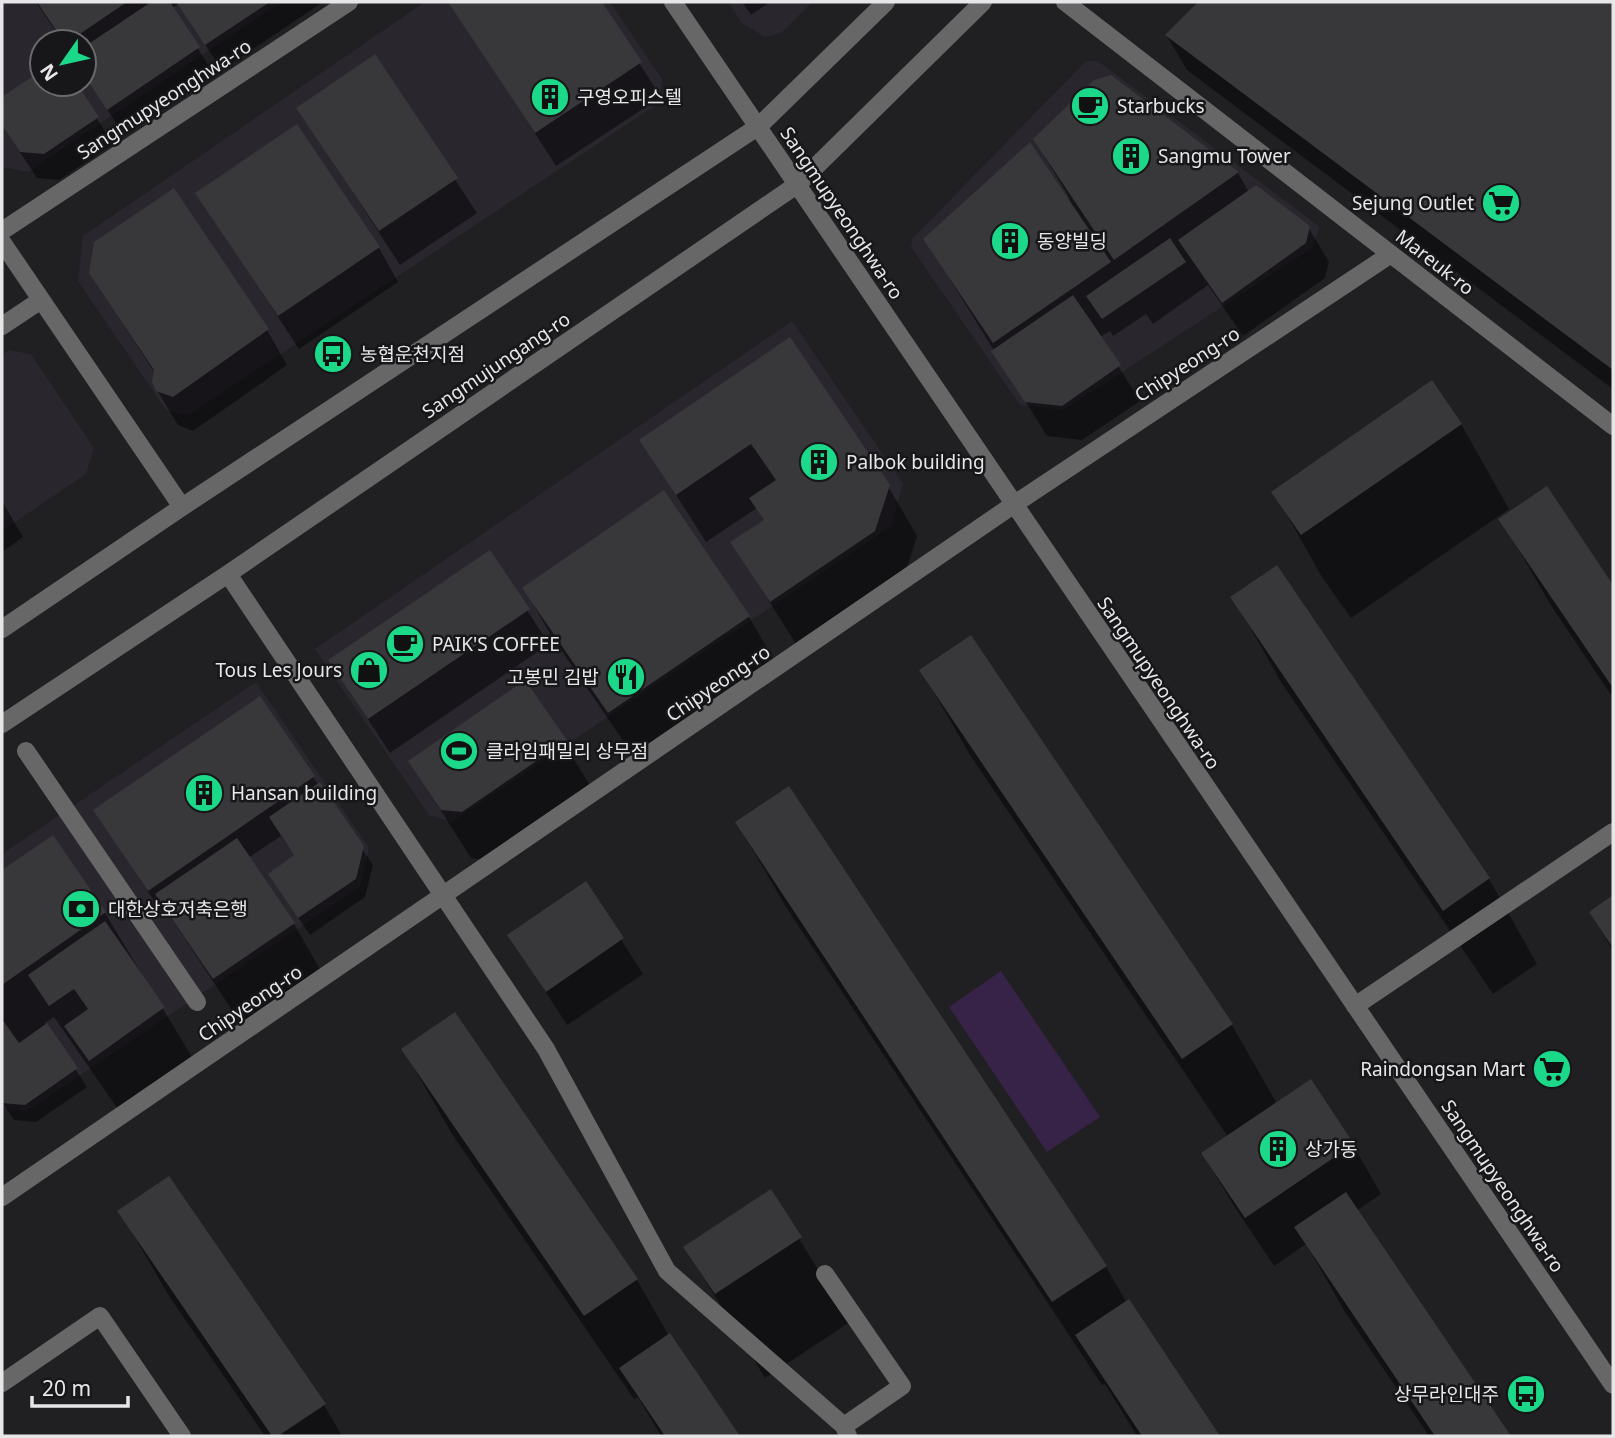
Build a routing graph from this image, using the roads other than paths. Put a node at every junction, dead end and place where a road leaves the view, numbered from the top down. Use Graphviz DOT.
graph roads {
  1 [pos="349,2"];
  2 [pos="673,2"];
  3 [pos="886,2"];
  4 [pos="983,2"];
  5 [pos="1065,2"];
  6 [pos="759,126"];
  7 [pos="798,184"];
  8 [pos="2,231"];
  9 [pos="2,242"];
  10 [pos="1391,254"];
  11 [pos="41,300"];
  12 [pos="2,326"];
  13 [pos="1613,426"];
  14 [pos="1013,505"];
  15 [pos="181,507"];
  16 [pos="228,574"];
  17 [pos="2,629"];
  18 [pos="2,724"];
  19 [pos="26,751"];
  20 [pos="1613,832"];
  21 [pos="444,897"];
  22 [pos="197,1002"];
  23 [pos="1355,1006"];
  24 [pos="2,1195"];
  25 [pos="825,1274"];
  26 [pos="2,1383"];
  27 [pos="1613,1385"];
  28 [pos="846,1431"];
  29 [pos="182,1436"];
  1 -- 8 [label="street, Sangmupyeonghwa-ro"];
  2 -- 6 [label="street, Sangmupyeonghwa-ro"];
  3 -- 6 [label="street"];
  4 -- 7 [label="street, Sangmujungang-ro"];
  5 -- 10 [label="street, Mareuk-ro"];
  6 -- 7 [label="street, Sangmupyeonghwa-ro"];
  6 -- 15 [label="street"];
  7 -- 14 [label="street, Sangmupyeonghwa-ro"];
  7 -- 16 [label="street, Sangmujungang-ro"];
  9 -- 11 [label="street"];
  10 -- 13 [label="street, Mareuk-ro"];
  10 -- 14 [label="street, Chipyeong-ro"];
  11 -- 12 [label="street"];
  11 -- 15 [label="street"];
  14 -- 21 [label="street, Chipyeong-ro"];
  14 -- 23 [label="street, Sangmupyeonghwa-ro"];
  15 -- 17 [label="street"];
  16 -- 18 [label="street, Sangmujungang-ro"];
  16 -- 21 [label="street"];
  19 -- 22 [label="street"];
  20 -- 23 [label="street"];
  21 -- 24 [label="street, Chipyeong-ro"];
  21 -- 28 [label="street"];
  23 -- 27 [label="street, Sangmupyeonghwa-ro"];
  25 -- 28 [label="street"];
  26 -- 29 [label="street"];
}
